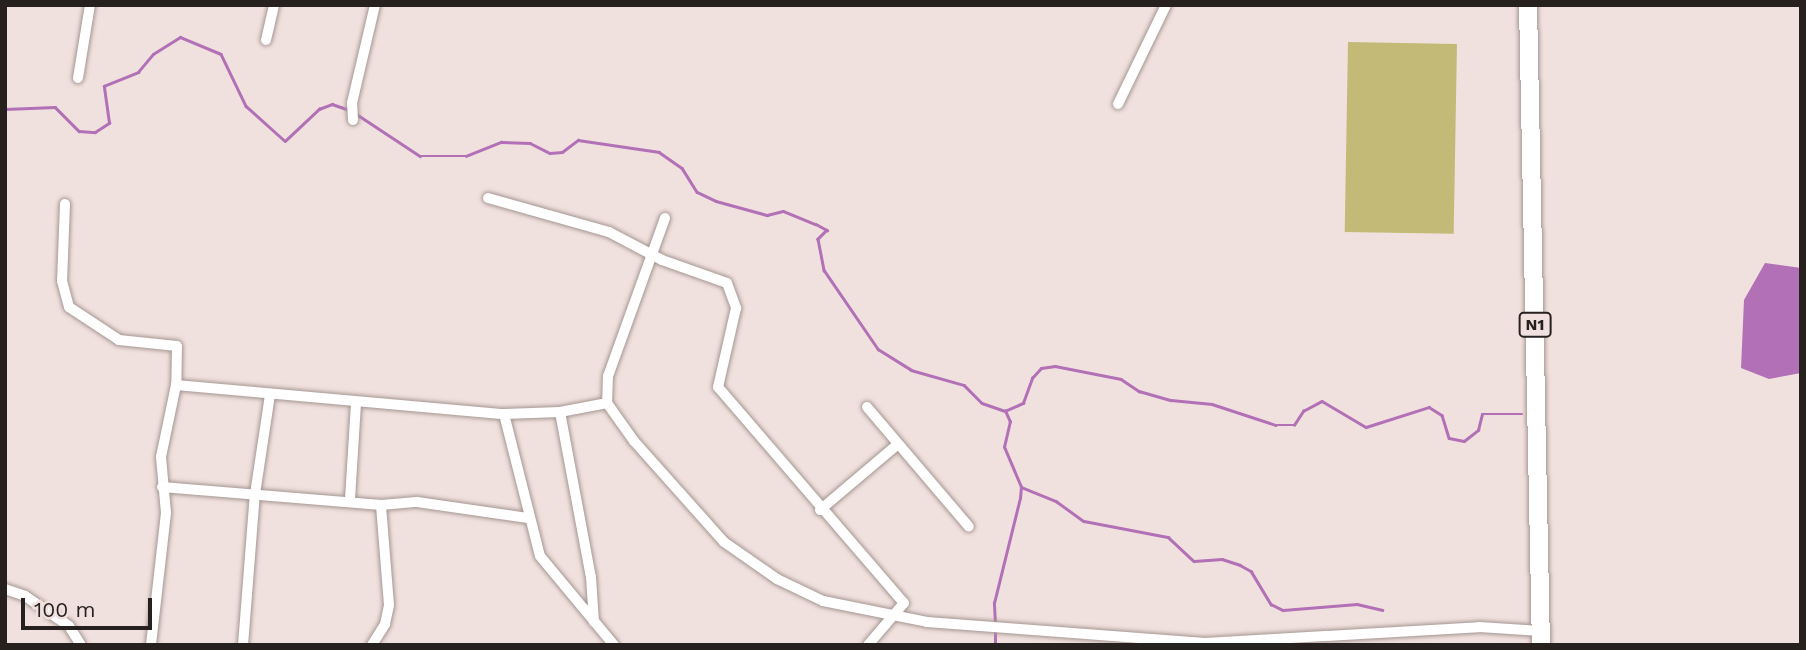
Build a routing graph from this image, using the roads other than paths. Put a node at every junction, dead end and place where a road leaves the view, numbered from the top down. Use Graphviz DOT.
graph roads {
  1 [pos="90,5"];
  2 [pos="274,5"];
  3 [pos="375,5"];
  4 [pos="1166,5"];
  5 [pos="1528,5"];
  6 [pos="266,40"];
  7 [pos="78,78"];
  8 [pos="1118,104"];
  9 [pos="353,120"];
  10 [pos="488,198"];
  11 [pos="65,204"];
  12 [pos="665,218"];
  13 [pos="652,256"];
  14 [pos="176,385"];
  15 [pos="270,395"];
  16 [pos="607,403"];
  17 [pos="356,404"];
  18 [pos="867,407"];
  19 [pos="560,412"];
  20 [pos="505,414"];
  21 [pos="898,444"];
  22 [pos="162,487"];
  23 [pos="255,494"];
  24 [pos="350,499"];
  25 [pos="381,505"];
  26 [pos="820,510"];
  27 [pos="528,518"];
  28 [pos="969,527"];
  29 [pos="5,589"];
  30 [pos="893,617"];
  31 [pos="594,622"];
  32 [pos="1114,634"];
  33 [pos="1541,638"];
  34 [pos="1205,644"];
  35 [pos="81,645"];
  36 [pos="151,645"];
  37 [pos="243,645"];
  38 [pos="372,645"];
  39 [pos="614,645"];
  40 [pos="868,645"];
  41 [pos="1106,645"];
  1 -- 7 [label="street"];
  2 -- 6 [label="street"];
  3 -- 9 [label="street"];
  4 -- 8 [label="street"];
  5 -- 33 [label="highway, N1"];
  10 -- 13 [label="street"];
  11 -- 14 [label="street"];
  12 -- 13 [label="street"];
  13 -- 16 [label="street"];
  13 -- 26 [label="street"];
  14 -- 15 [label="street"];
  14 -- 22 [label="street"];
  15 -- 17 [label="street"];
  15 -- 23 [label="street"];
  16 -- 19 [label="street"];
  16 -- 30 [label="street"];
  17 -- 20 [label="street"];
  17 -- 24 [label="street"];
  18 -- 21 [label="street"];
  19 -- 20 [label="street"];
  19 -- 31 [label="street"];
  20 -- 27 [label="street"];
  21 -- 26 [label="street"];
  21 -- 28 [label="street"];
  22 -- 23 [label="street"];
  22 -- 36 [label="street"];
  23 -- 24 [label="street"];
  23 -- 37 [label="street"];
  24 -- 25 [label="street"];
  25 -- 27 [label="street"];
  25 -- 38 [label="street"];
  26 -- 30 [label="street"];
  27 -- 31 [label="street"];
  29 -- 35 [label="street"];
  30 -- 32 [label="street"];
  30 -- 40 [label="street"];
  31 -- 39 [label="street"];
  32 -- 34 [label="street"];
  32 -- 41 [label="street"];
  33 -- 34 [label="street"];
}
